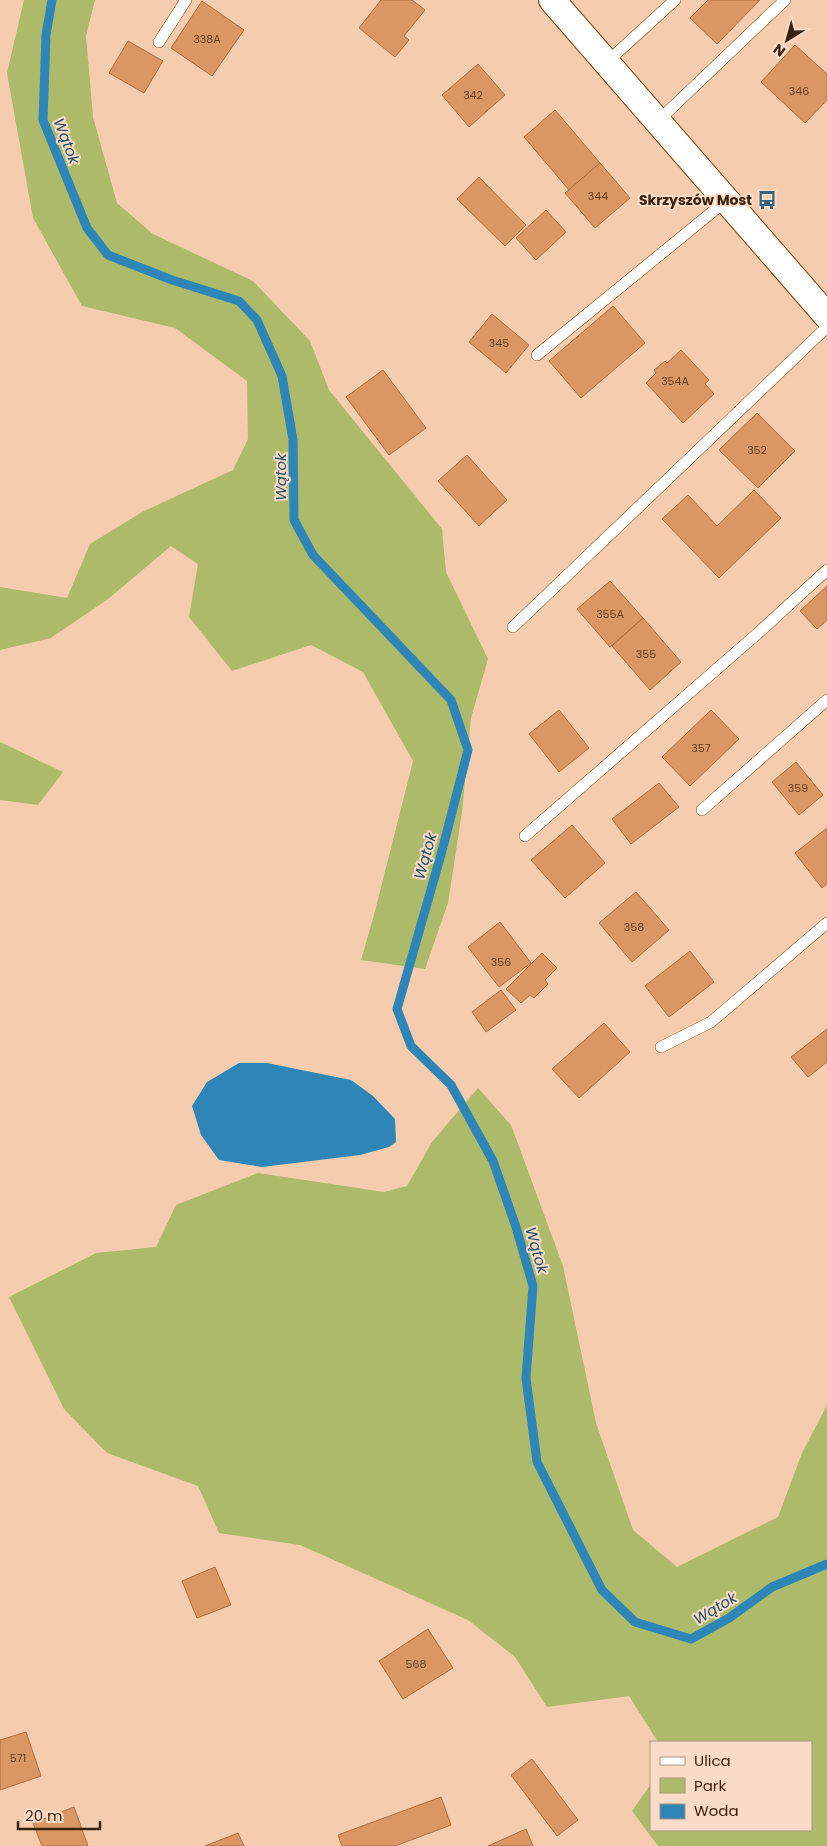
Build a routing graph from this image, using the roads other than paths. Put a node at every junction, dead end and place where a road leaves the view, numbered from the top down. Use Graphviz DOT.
graph roads {
  1 [pos="186,0"];
  2 [pos="552,0"];
  3 [pos="675,0"];
  4 [pos="785,0"];
  5 [pos="160,42"];
  6 [pos="606,62"];
  7 [pos="658,121"];
  8 [pos="727,200"];
  9 [pos="827,316"];
  10 [pos="827,327"];
  11 [pos="537,355"];
  12 [pos="827,570"];
  13 [pos="513,627"];
  14 [pos="827,700"];
  15 [pos="702,810"];
  16 [pos="524,836"];
  17 [pos="827,924"];
  18 [pos="661,1047"];
  1 -- 5 [label="lane"];
  2 -- 6 [label="street"];
  3 -- 6 [label="lane"];
  4 -- 7 [label="lane"];
  6 -- 7 [label="street"];
  7 -- 8 [label="street"];
  8 -- 9 [label="street"];
  8 -- 11 [label="lane"];
  10 -- 13 [label="lane"];
  12 -- 16 [label="lane"];
  14 -- 15 [label="lane"];
  17 -- 18 [label="lane"];
}
